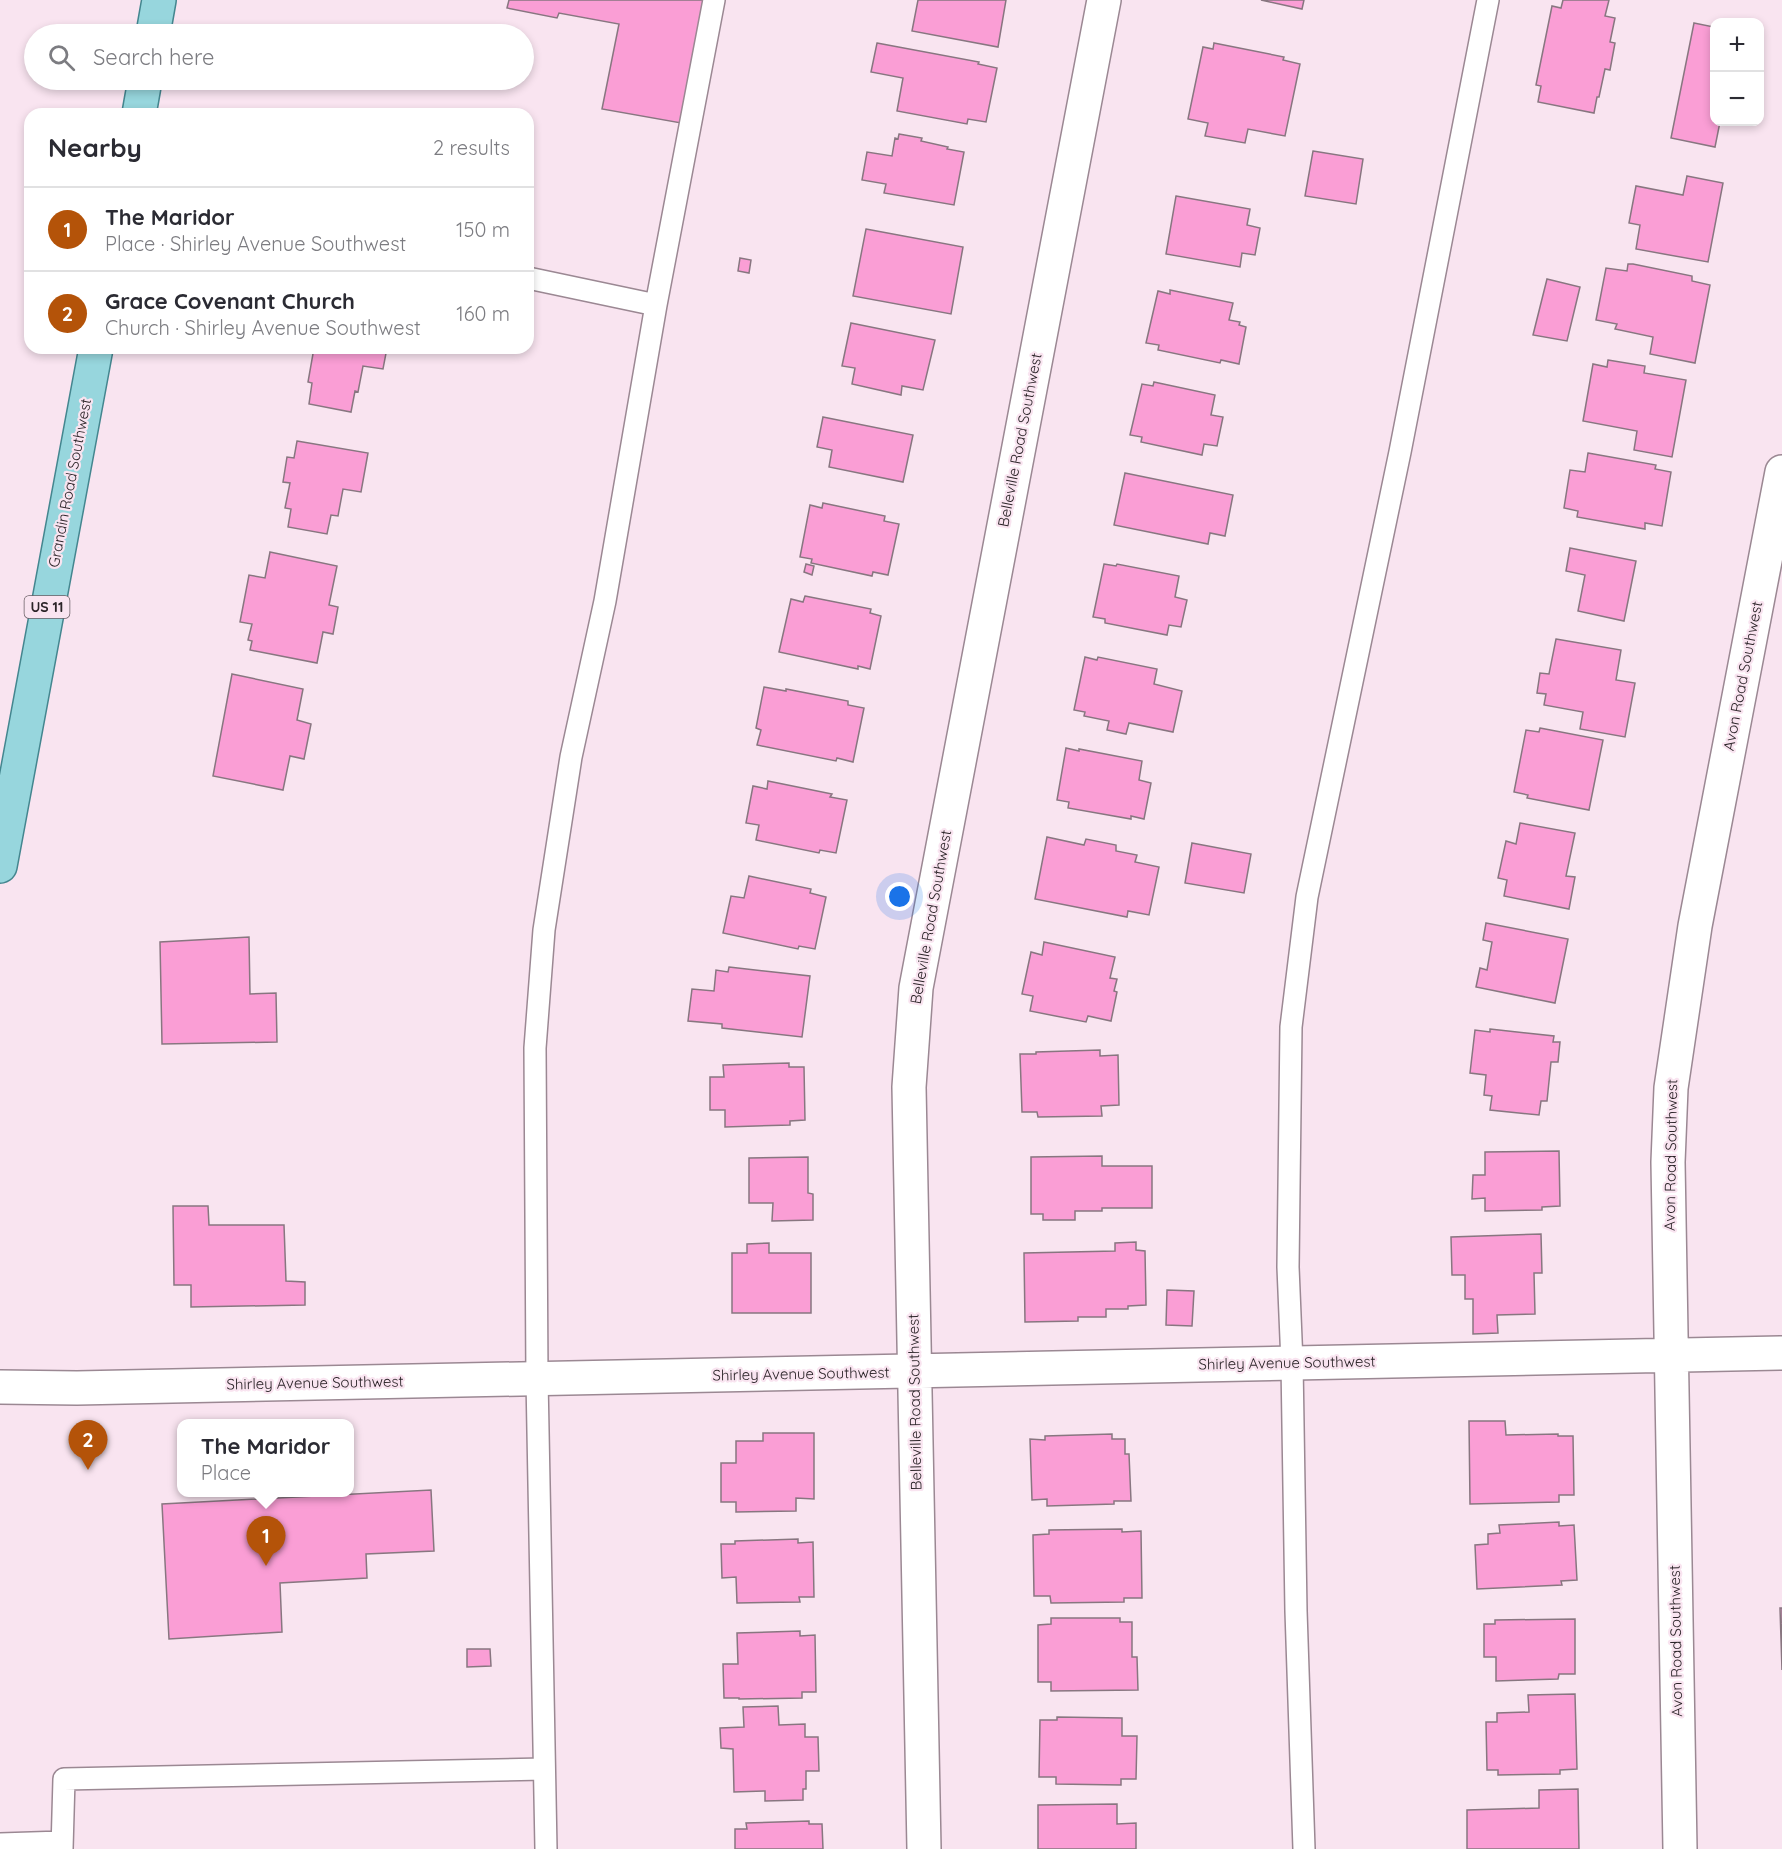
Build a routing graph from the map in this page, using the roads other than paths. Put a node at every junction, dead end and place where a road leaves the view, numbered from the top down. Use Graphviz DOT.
graph roads {
  1 [pos="159,0"];
  2 [pos="714,0"];
  3 [pos="1104,0"];
  4 [pos="1488,0"];
  5 [pos="155,24"];
  6 [pos="143,90"];
  7 [pos="140,108"];
  8 [pos="534,279"];
  9 [pos="656,305"];
  10 [pos="95,354"];
  11 [pos="1782,472"];
  12 [pos="0,866"];
  13 [pos="1782,1353"];
  14 [pos="1671,1356"];
  15 [pos="1292,1363"];
  16 [pos="914,1372"];
  17 [pos="537,1379"];
  18 [pos="0,1387"];
  19 [pos="544,1769"];
  20 [pos="0,1844"];
  21 [pos="62,1846"];
  22 [pos="546,1849"];
  23 [pos="924,1849"];
  24 [pos="1305,1849"];
  25 [pos="1680,1849"];
  1 -- 5 [label="main road"];
  2 -- 9 [label="lane"];
  3 -- 16 [label="street, Belleville Road Southwest"];
  4 -- 15 [label="lane"];
  6 -- 7 [label="main road"];
  8 -- 9 [label="lane"];
  9 -- 17 [label="lane"];
  10 -- 12 [label="main road, Grandin Road Southwest / US 11"];
  11 -- 14 [label="street, Avon Road Southwest"];
  13 -- 14 [label="street, Shirley Avenue Southwest"];
  14 -- 15 [label="street, Shirley Avenue Southwest"];
  14 -- 25 [label="street, Avon Road Southwest"];
  15 -- 16 [label="street, Shirley Avenue Southwest"];
  15 -- 24 [label="lane"];
  16 -- 17 [label="street, Shirley Avenue Southwest"];
  16 -- 23 [label="street, Belleville Road Southwest"];
  17 -- 18 [label="street, Shirley Avenue Southwest"];
  17 -- 19 [label="lane"];
  19 -- 21 [label="lane"];
  19 -- 22 [label="lane"];
  20 -- 21 [label="lane"];
}
